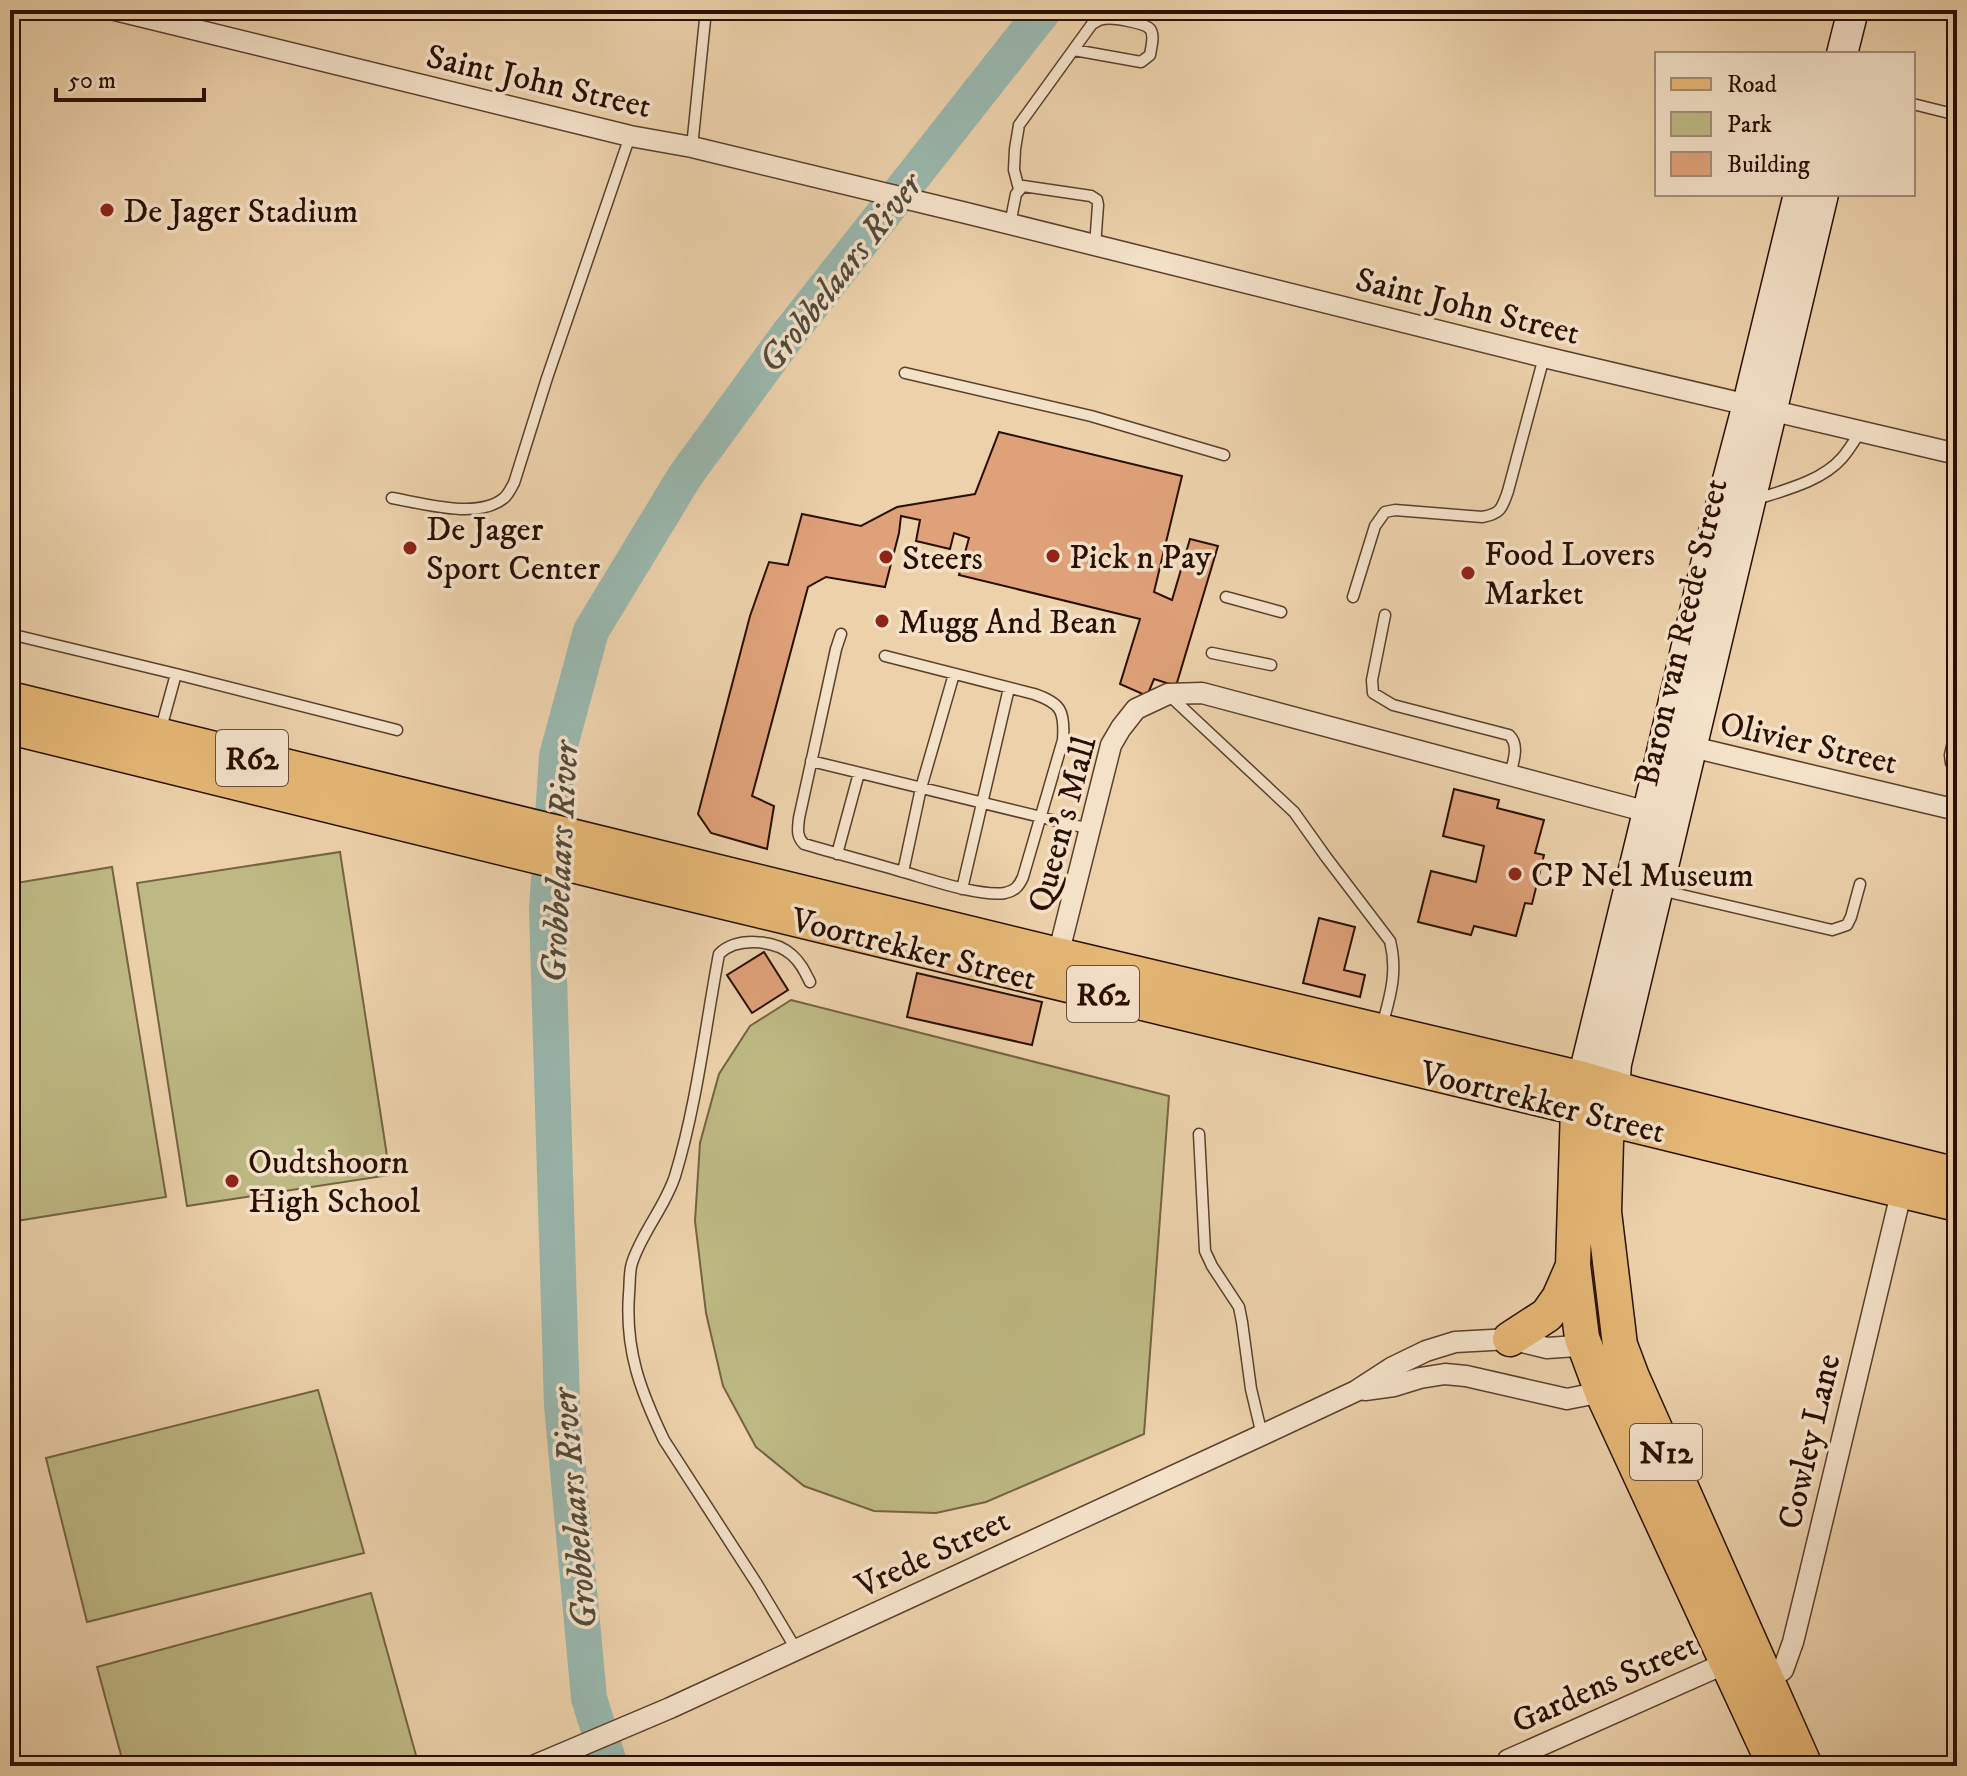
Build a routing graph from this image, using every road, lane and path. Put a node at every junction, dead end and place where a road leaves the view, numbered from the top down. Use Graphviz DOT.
graph roads {
  1 [pos="115,10"];
  2 [pos="706,10"];
  3 [pos="1853,10"];
  4 [pos="1074,50"];
  5 [pos="1842,52"];
  6 [pos="1915,104"];
  7 [pos="1957,115"];
  8 [pos="630,136"];
  9 [pos="692,147"];
  10 [pos="1019,189"];
  11 [pos="1799,196"];
  12 [pos="1822,196"];
  13 [pos="1010,224"];
  14 [pos="1095,246"];
  15 [pos="1544,357"];
  16 [pos="905,373"];
  17 [pos="1760,407"];
  18 [pos="1861,430"];
  19 [pos="1957,454"];
  20 [pos="1224,455"];
  21 [pos="392,498"];
  22 [pos="1751,501"];
  23 [pos="1226,597"];
  24 [pos="1353,597"];
  25 [pos="1281,612"];
  26 [pos="1385,615"];
  27 [pos="10,634"];
  28 [pos="841,634"];
  29 [pos="1212,653"];
  30 [pos="885,656"];
  31 [pos="1271,665"];
  32 [pos="176,674"];
  33 [pos="954,674"];
  34 [pos="1009,688"];
  35 [pos="1168,694"];
  36 [pos="10,699"];
  37 [pos="1957,725"];
  38 [pos="10,727"];
  39 [pos="397,730"];
  40 [pos="1692,747"];
  41 [pos="154,748"];
  42 [pos="811,761"];
  43 [pos="1957,769"];
  44 [pos="859,773"];
  45 [pos="1510,775"];
  46 [pos="921,788"];
  47 [pos="983,803"];
  48 [pos="1957,810"];
  49 [pos="1648,812"];
  50 [pos="1041,817"];
  51 [pos="1090,829"];
  52 [pos="837,854"];
  53 [pos="903,872"];
  54 [pos="1860,884"];
  55 [pos="962,889"];
  56 [pos="1658,889"];
  57 [pos="1055,968"];
  58 [pos="810,982"];
  59 [pos="1381,1032"];
  60 [pos="1596,1099"];
  61 [pos="1199,1134"];
  62 [pos="1905,1176"];
  63 [pos="1955,1184"];
  64 [pos="1573,1265"];
  65 [pos="1510,1339"];
  66 [pos="1584,1345"];
  67 [pos="1620,1345"];
  68 [pos="1632,1377"];
  69 [pos="1356,1391"];
  70 [pos="1602,1392"];
  71 [pos="1262,1435"];
  72 [pos="796,1649"];
  73 [pos="1726,1663"];
  74 [pos="1768,1680"];
  75 [pos="1508,1760"];
  76 [pos="533,1766"];
  77 [pos="1775,1766"];
  78 [pos="1805,1766"];
  1 -- 8 [label="street, Saint John Street"];
  2 -- 9 [label="lane"];
  3 -- 5 [label="main road"];
  4 -- 4 [label="lane"];
  4 -- 10 [label="lane"];
  6 -- 7 [label="lane"];
  8 -- 9 [label="street, Saint John Street"];
  8 -- 21 [label="lane"];
  9 -- 13 [label="street, Saint John Street"];
  10 -- 13 [label="lane"];
  10 -- 14 [label="lane"];
  11 -- 17 [label="main road, Baron van Reede Street"];
  12 -- 17 [label="main road, Baron van Reede Street"];
  13 -- 14 [label="street, Saint John Street"];
  14 -- 15 [label="street, Saint John Street"];
  15 -- 17 [label="street, Saint John Street"];
  15 -- 24 [label="lane"];
  16 -- 20 [label="lane"];
  17 -- 18 [label="street, Saint John Street"];
  17 -- 22 [label="main road, Baron van Reede Street"];
  17 -- 49 [label="main road, Baron van Reede Street"];
  18 -- 19 [label="street, Saint John Street"];
  18 -- 22 [label="lane"];
  22 -- 40 [label="main road, Baron van Reede Street"];
  23 -- 25 [label="lane"];
  26 -- 45 [label="lane"];
  27 -- 32 [label="lane"];
  28 -- 42 [label="lane"];
  29 -- 31 [label="lane"];
  30 -- 33 [label="lane"];
  32 -- 39 [label="lane"];
  32 -- 41 [label="lane"];
  33 -- 34 [label="lane"];
  33 -- 46 [label="lane"];
  34 -- 47 [label="lane"];
  34 -- 50 [label="lane"];
  35 -- 45 [label="street, Queen's Mall"];
  35 -- 51 [label="street, Queen's Mall"];
  35 -- 59 [label="lane"];
  36 -- 41 [label="main road, Voortrekker Street / R62"];
  37 -- 43 [label="lane"];
  38 -- 41 [label="main road, Voortrekker Street / R62"];
  40 -- 48 [label="street, Olivier Street"];
  40 -- 56 [label="main road, Baron van Reede Street"];
  41 -- 57 [label="main road, Voortrekker Street / R62"];
  42 -- 44 [label="lane"];
  42 -- 52 [label="lane"];
  44 -- 46 [label="lane"];
  44 -- 52 [label="lane"];
  45 -- 49 [label="street, Queen's Mall"];
  46 -- 47 [label="lane"];
  46 -- 53 [label="lane"];
  47 -- 50 [label="lane"];
  47 -- 55 [label="lane"];
  49 -- 60 [label="main road, Baron van Reede Street"];
  50 -- 51 [label="lane"];
  50 -- 55 [label="lane"];
  51 -- 57 [label="street, Queen's Mall"];
  52 -- 53 [label="lane"];
  53 -- 55 [label="lane"];
  54 -- 56 [label="lane"];
  56 -- 60 [label="main road, Baron van Reede Street"];
  57 -- 59 [label="main road, Voortrekker Street / R62"];
  57 -- 60 [label="main road, Voortrekker Street / R62"];
  58 -- 72 [label="lane"];
  59 -- 60 [label="main road, Voortrekker Street / R62"];
  60 -- 62 [label="main road, Voortrekker Street"];
  60 -- 64 [label="main road, N12"];
  60 -- 67 [label="main road, N12"];
  61 -- 71 [label="lane"];
  62 -- 63 [label="main road, Voortrekker Street"];
  62 -- 74 [label="street, Cowley Lane"];
  64 -- 65 [label="main road"];
  64 -- 66 [label="main road, N12"];
  65 -- 66 [label="street, Vrede Street"];
  65 -- 69 [label="street, Vrede Street"];
  66 -- 67 [label="street, Vrede Street"];
  66 -- 70 [label="main road, N12"];
  67 -- 68 [label="main road, N12"];
  68 -- 70 [label="street, Vrede Street"];
  68 -- 74 [label="main road, N12"];
  69 -- 70 [label="street, Vrede Street"];
  69 -- 71 [label="street, Vrede Street"];
  70 -- 73 [label="main road, N12"];
  71 -- 72 [label="street, Vrede Street"];
  72 -- 76 [label="street, Vrede Street"];
  73 -- 74 [label="street"];
  73 -- 75 [label="street, Gardens Street"];
  73 -- 77 [label="main road, N12"];
  74 -- 78 [label="main road, N12"];
}
